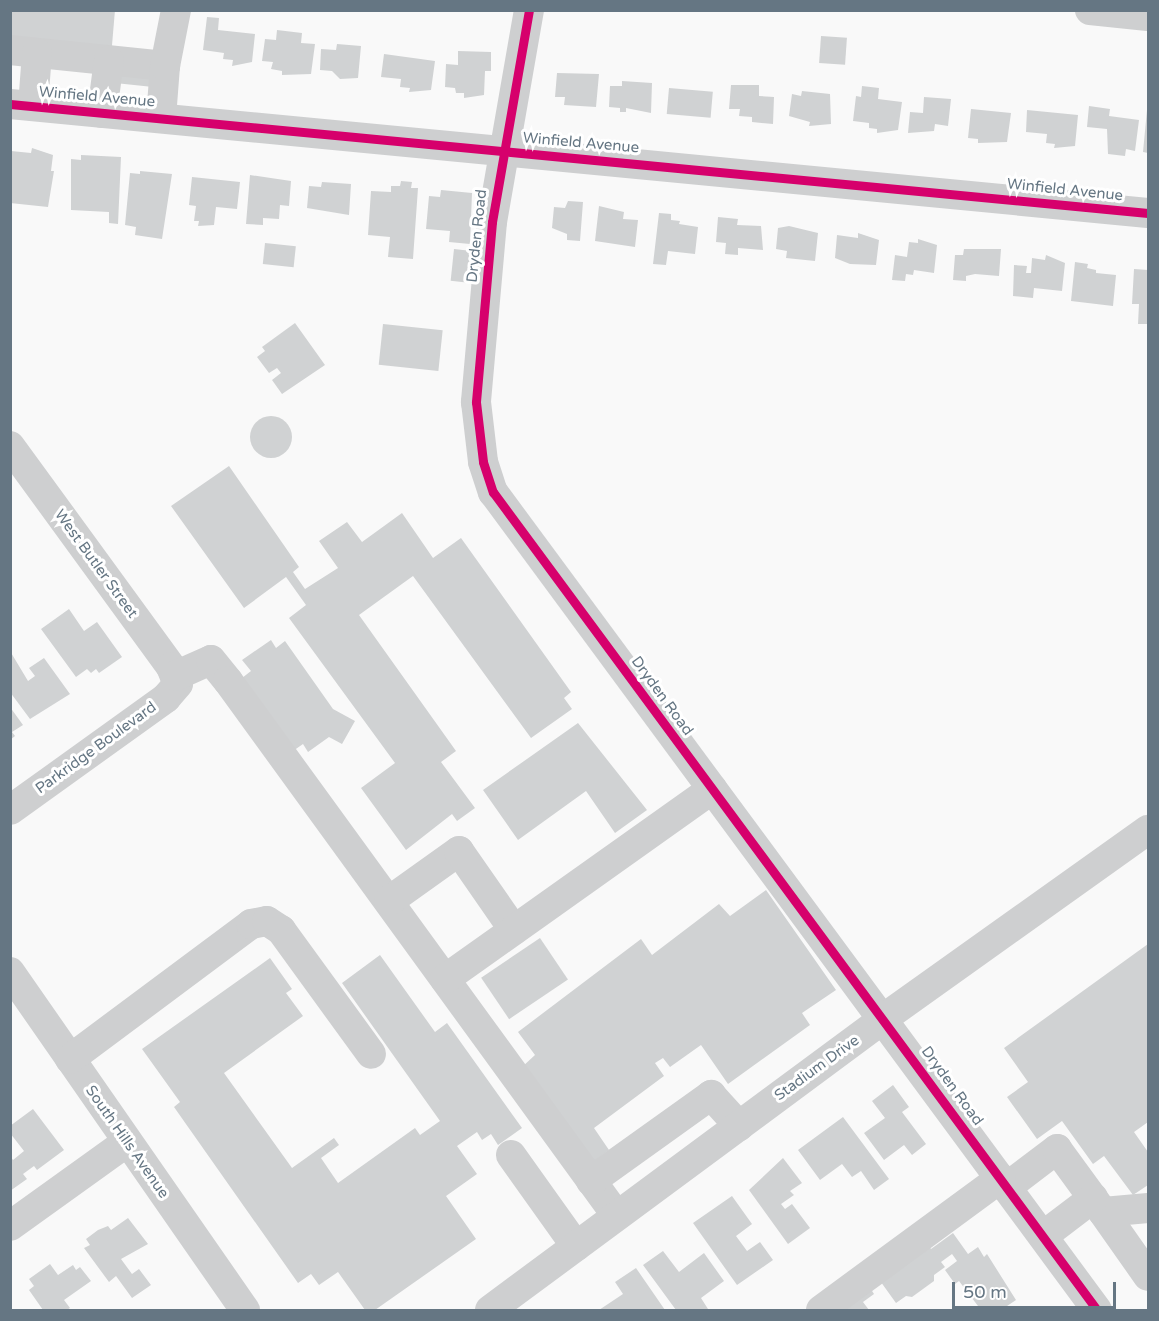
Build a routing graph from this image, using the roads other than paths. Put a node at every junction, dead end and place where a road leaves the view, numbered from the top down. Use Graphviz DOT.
graph roads {
  1 [pos="176,10"];
  2 [pos="529,10"];
  3 [pos="1090,10"];
  4 [pos="1149,16"];
  5 [pos="24,52"];
  6 [pos="109,60"];
  7 [pos="165,66"];
  8 [pos="22,105"];
  9 [pos="102,113"];
  10 [pos="161,118"];
  11 [pos="502,151"];
  12 [pos="1149,213"];
  13 [pos="10,446"];
  14 [pos="177,680"];
  15 [pos="712,789"];
  16 [pos="10,810"];
  17 [pos="1149,830"];
  18 [pos="388,901"];
  19 [pos="514,930"];
  20 [pos="12,976"];
  21 [pos="445,979"];
  22 [pos="884,1018"];
  23 [pos="371,1054"];
  24 [pos="70,1059"];
  25 [pos="739,1126"];
  26 [pos="127,1142"];
  27 [pos="511,1155"];
  28 [pos="591,1181"];
  29 [pos="1004,1183"];
  30 [pos="1098,1205"];
  31 [pos="1149,1208"];
  32 [pos="617,1216"];
  33 [pos="10,1226"];
  34 [pos="1043,1236"];
  35 [pos="576,1246"];
  36 [pos="1149,1276"];
  37 [pos="245,1311"];
  38 [pos="490,1311"];
  39 [pos="820,1311"];
  40 [pos="1097,1311"];
  1 -- 7 [label="street"];
  2 -- 11 [label="street, Dryden Road"];
  3 -- 4 [label="street"];
  5 -- 6 [label="street"];
  5 -- 8 [label="street"];
  6 -- 7 [label="street"];
  6 -- 9 [label="street"];
  7 -- 10 [label="street"];
  8 -- 9 [label="street, Winfield Avenue"];
  9 -- 10 [label="street, Winfield Avenue"];
  10 -- 11 [label="street, Winfield Avenue"];
  11 -- 12 [label="street, Winfield Avenue"];
  11 -- 15 [label="street, Dryden Road"];
  13 -- 14 [label="street, West Butler Street"];
  14 -- 16 [label="street, Parkridge Boulevard"];
  14 -- 18 [label="street"];
  15 -- 19 [label="street"];
  15 -- 22 [label="street, Dryden Road"];
  17 -- 22 [label="street, Stadium Drive"];
  18 -- 19 [label="street"];
  18 -- 21 [label="street"];
  19 -- 21 [label="street"];
  20 -- 24 [label="street, South Hills Avenue"];
  21 -- 28 [label="street"];
  22 -- 25 [label="street, Stadium Drive"];
  22 -- 29 [label="street, Dryden Road"];
  23 -- 24 [label="street"];
  24 -- 26 [label="street, South Hills Avenue"];
  25 -- 28 [label="street"];
  25 -- 32 [label="street, Stadium Drive"];
  26 -- 33 [label="street"];
  26 -- 37 [label="street, South Hills Avenue"];
  27 -- 35 [label="street"];
  28 -- 32 [label="street"];
  29 -- 30 [label="street"];
  29 -- 34 [label="street, Dryden Road"];
  29 -- 39 [label="street"];
  30 -- 31 [label="street"];
  30 -- 34 [label="street"];
  30 -- 36 [label="street"];
  32 -- 35 [label="street, Stadium Drive"];
  34 -- 40 [label="street, Dryden Road"];
  35 -- 38 [label="street, Stadium Drive"];
}
